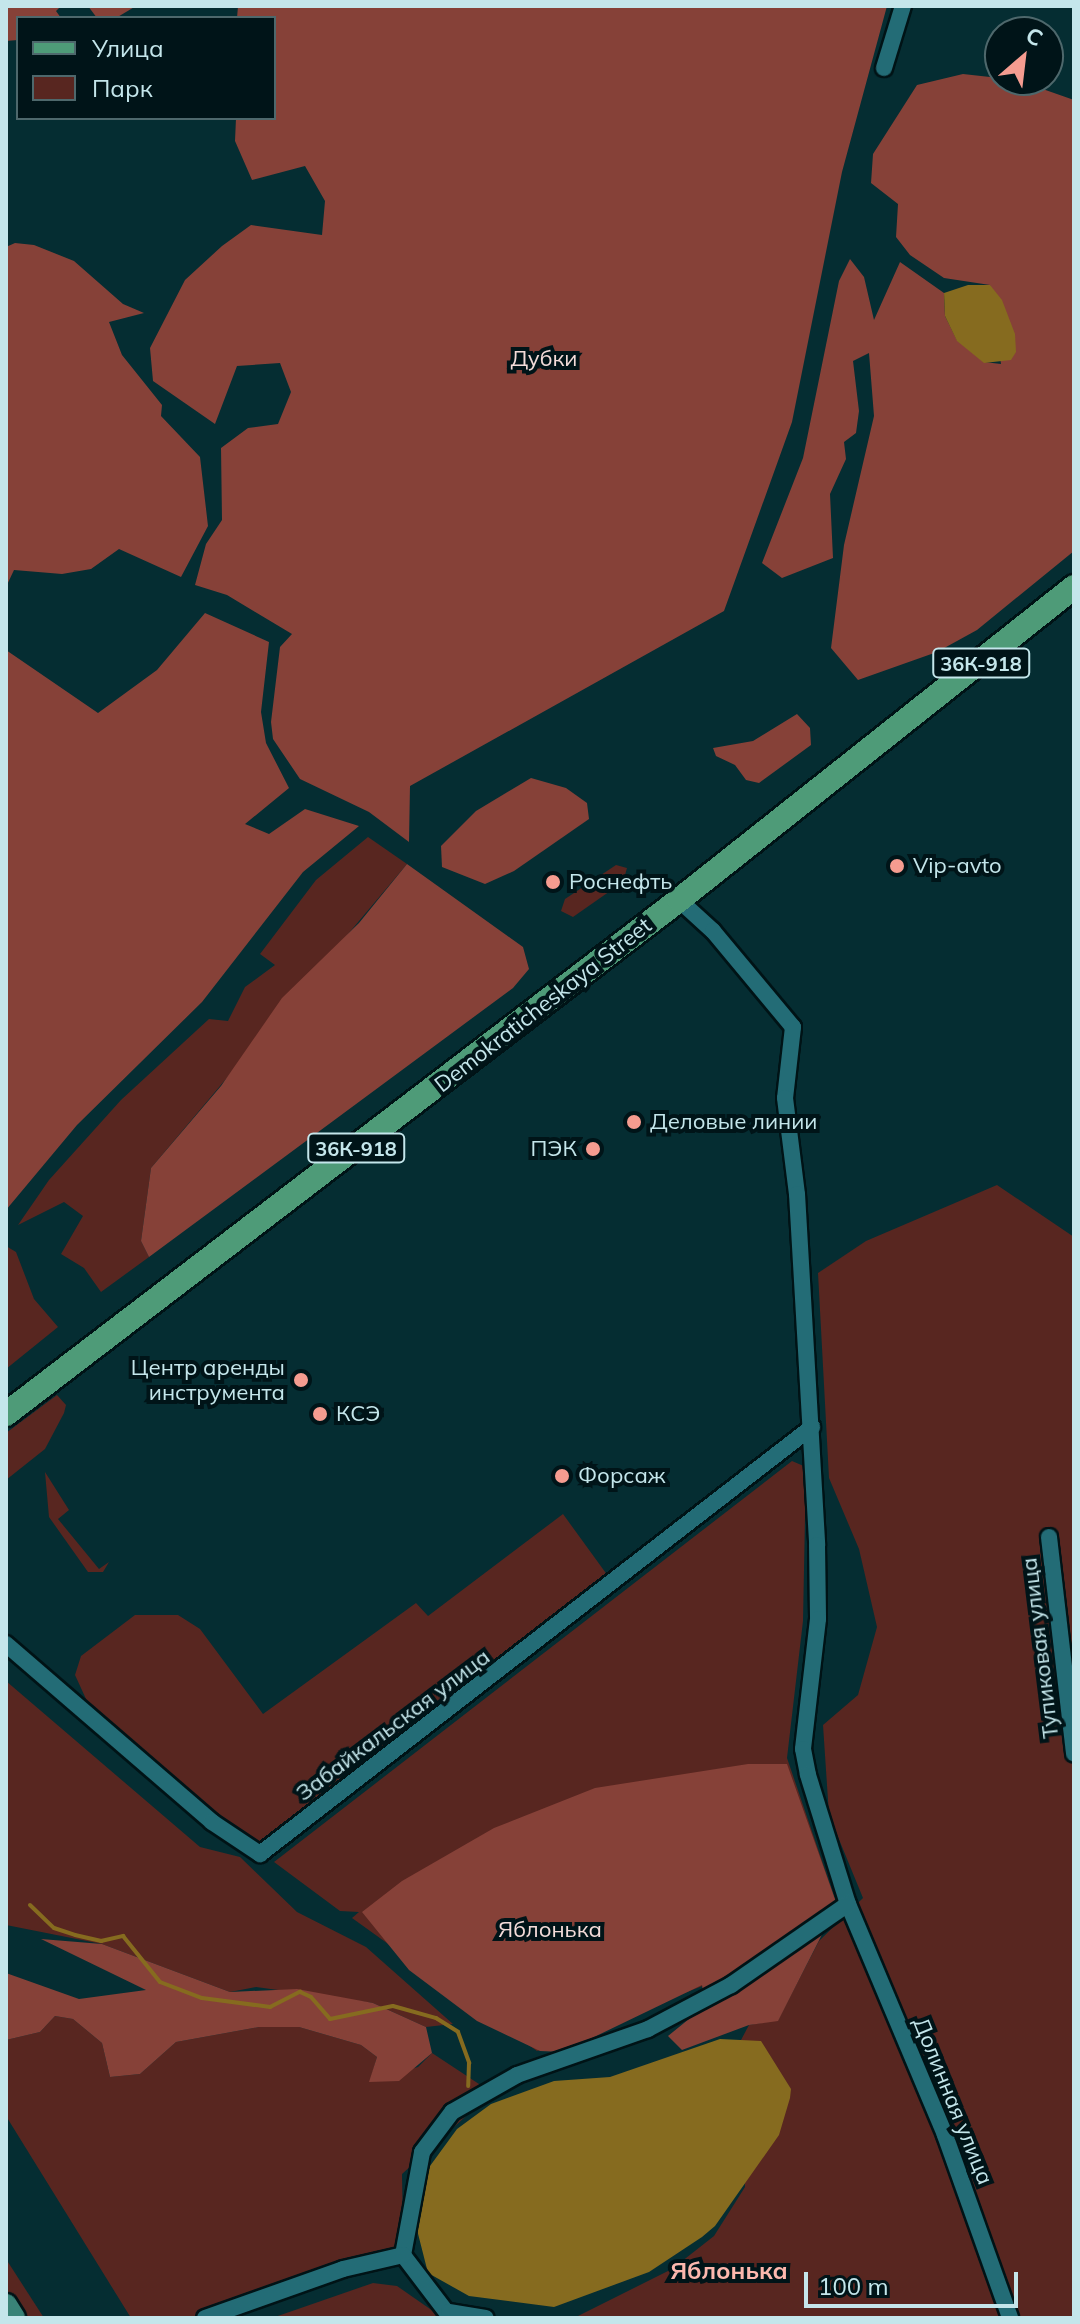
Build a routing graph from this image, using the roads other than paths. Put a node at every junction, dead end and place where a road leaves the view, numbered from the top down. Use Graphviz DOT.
graph roads {
  1 [pos="903,6"];
  2 [pos="884,68"];
  3 [pos="1074,587"];
  4 [pos="679,900"];
  5 [pos="6,1414"];
  6 [pos="812,1427"];
  7 [pos="1049,1537"];
  8 [pos="6,1644"];
  9 [pos="1074,1754"];
  10 [pos="848,1904"];
  11 [pos="403,2255"];
  12 [pos="6,2305"];
  13 [pos="450,2315"];
  14 [pos="14,2318"];
  15 [pos="205,2318"];
  16 [pos="486,2318"];
  17 [pos="1010,2318"];
  1 -- 2 [label="street"];
  3 -- 4 [label="main road, Demokraticheskaya Street / 36К-918"];
  4 -- 5 [label="main road, Demokraticheskaya Street / 36К-918"];
  4 -- 6 [label="street, Долинная улица"];
  6 -- 8 [label="street, Забайкальская улица"];
  6 -- 10 [label="street, Долинная улица"];
  7 -- 9 [label="street, Тупиковая улица"];
  10 -- 11 [label="street"];
  10 -- 17 [label="street, Долинная улица"];
  11 -- 13 [label="street"];
  11 -- 15 [label="street"];
  12 -- 14 [label="main road"];
  13 -- 16 [label="street"];
}
